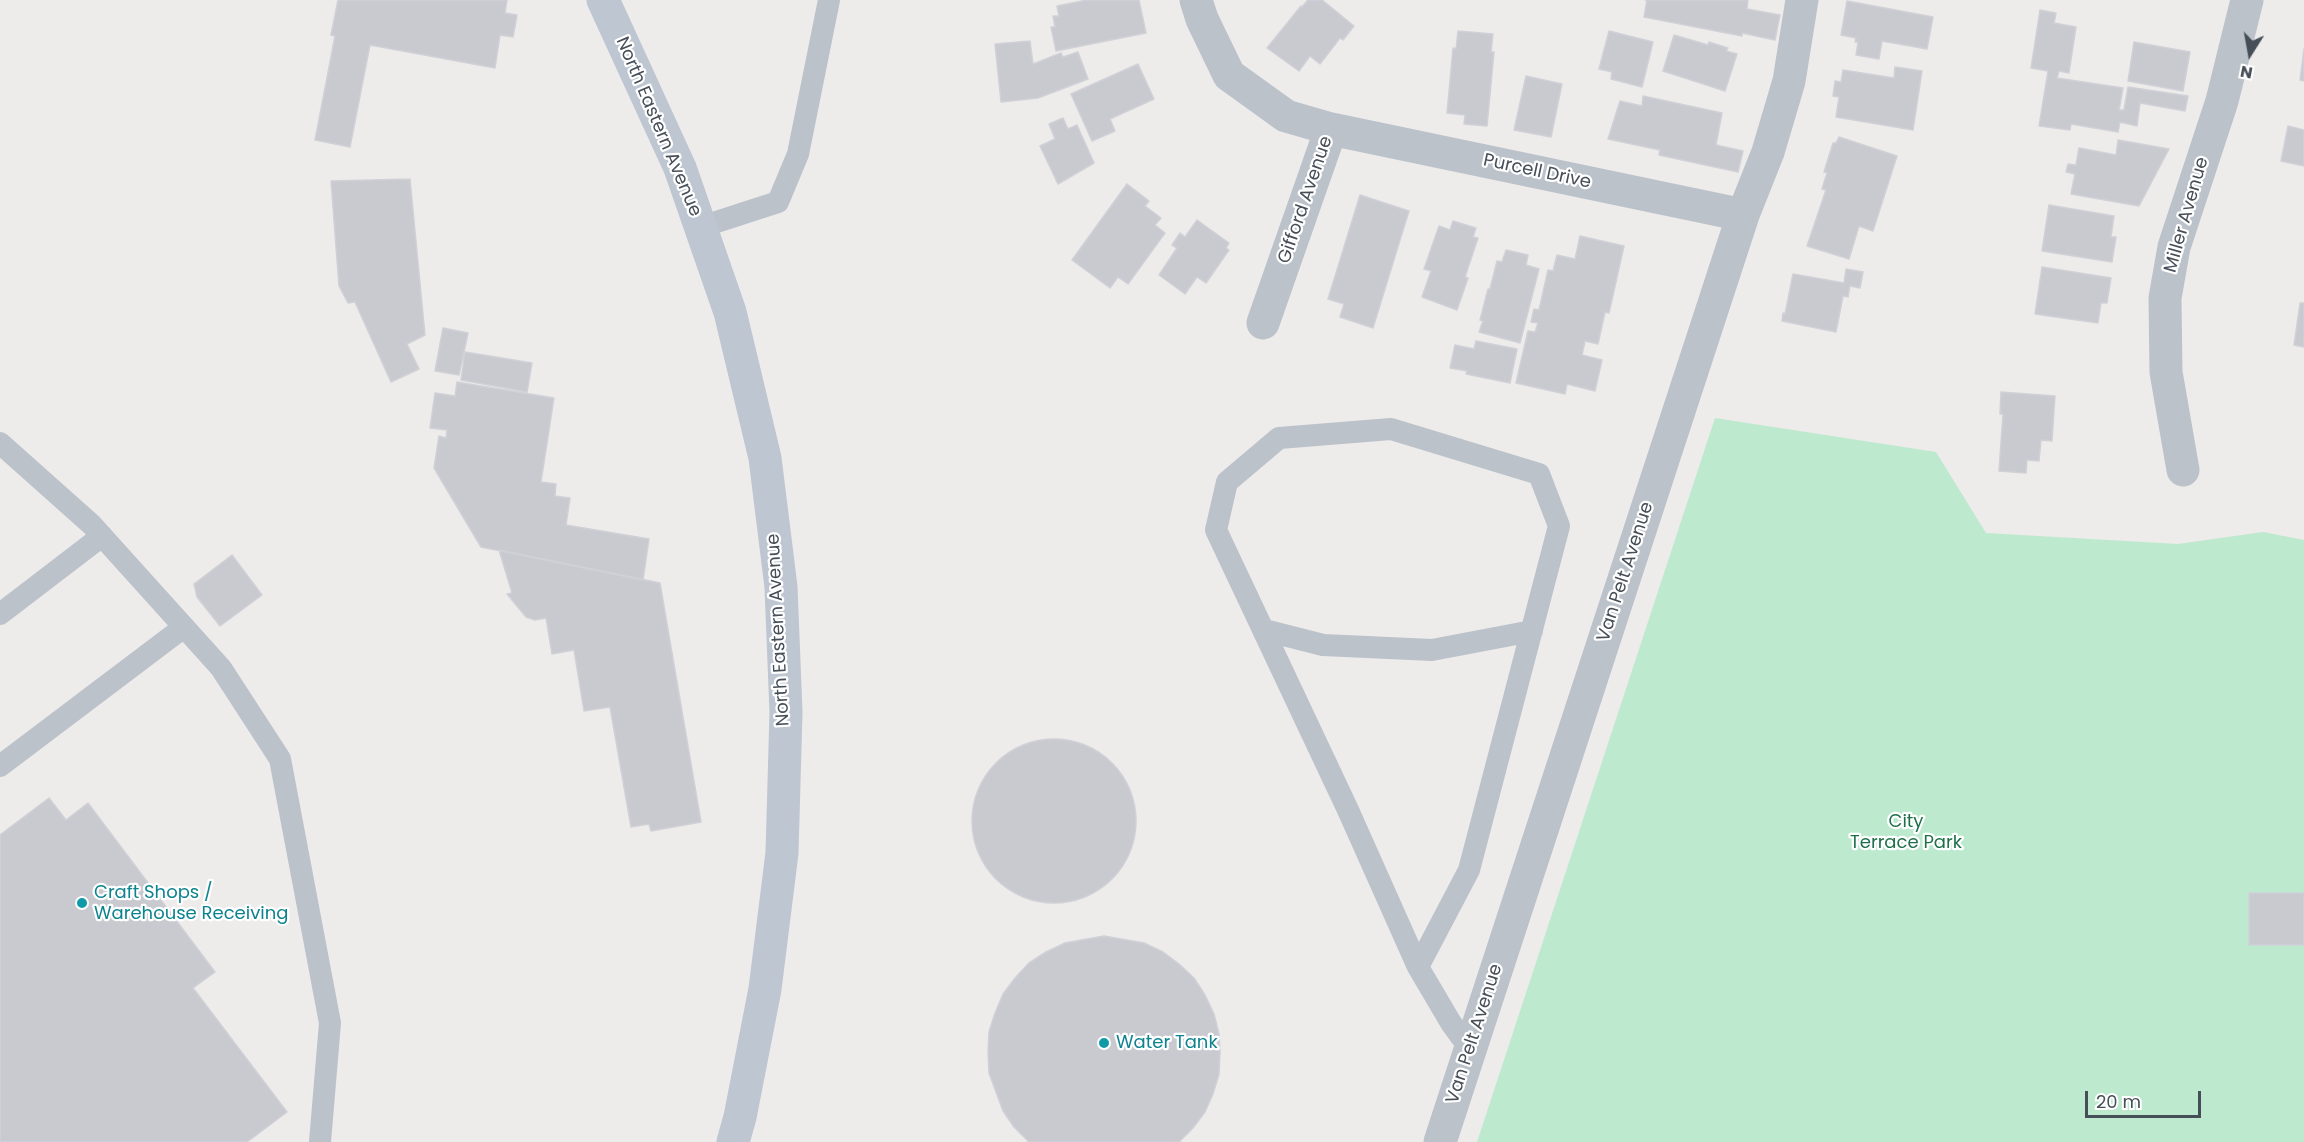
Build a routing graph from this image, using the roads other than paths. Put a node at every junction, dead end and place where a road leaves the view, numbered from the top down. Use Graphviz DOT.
graph roads {
  1 [pos="603,0"];
  2 [pos="829,0"];
  3 [pos="1196,0"];
  4 [pos="1802,0"];
  5 [pos="2247,0"];
  6 [pos="1331,129"];
  7 [pos="1743,215"];
  8 [pos="701,227"];
  9 [pos="1263,323"];
  10 [pos="0,443"];
  11 [pos="2183,470"];
  12 [pos="102,536"];
  13 [pos="0,614"];
  14 [pos="184,627"];
  15 [pos="1264,630"];
  16 [pos="1532,631"];
  17 [pos="0,766"];
  18 [pos="1418,967"];
  19 [pos="1470,1049"];
  20 [pos="320,1142"];
  21 [pos="733,1142"];
  22 [pos="1440,1142"];
  1 -- 8 [label="main road, North Eastern Avenue"];
  2 -- 8 [label="lane"];
  3 -- 6 [label="street, Gifford Avenue"];
  4 -- 7 [label="street, Van Pelt Avenue"];
  5 -- 11 [label="street, Miller Avenue"];
  6 -- 7 [label="street, Purcell Drive"];
  6 -- 9 [label="street, Gifford Avenue"];
  7 -- 19 [label="street, Van Pelt Avenue"];
  8 -- 21 [label="main road, North Eastern Avenue"];
  10 -- 12 [label="lane"];
  12 -- 13 [label="lane"];
  12 -- 14 [label="lane"];
  14 -- 17 [label="lane"];
  14 -- 20 [label="lane"];
  15 -- 16 [label="lane"];
  15 -- 16 [label="lane"];
  15 -- 18 [label="lane"];
  16 -- 18 [label="lane"];
  18 -- 19 [label="lane"];
  19 -- 22 [label="street, Van Pelt Avenue"];
}
